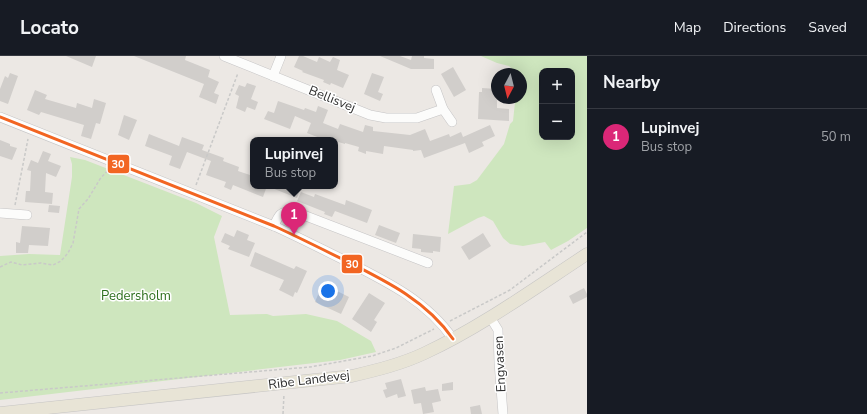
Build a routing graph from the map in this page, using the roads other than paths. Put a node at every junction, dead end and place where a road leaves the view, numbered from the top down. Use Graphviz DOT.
graph roads {
  1 [pos="224,56"];
  2 [pos="281,56"];
  3 [pos="273,76"];
  4 [pos="436,90"];
  5 [pos="443,109"];
  6 [pos="0,117"];
  7 [pos="452,122"];
  8 [pos="0,213"];
  9 [pos="27,215"];
  10 [pos="274,226"];
  11 [pos="587,254"];
  12 [pos="428,263"];
  13 [pos="490,316"];
  14 [pos="453,339"];
  15 [pos="0,412"];
  16 [pos="503,414"];
  1 -- 3 [label="street, Bellisvej"];
  2 -- 3 [label="street"];
  3 -- 5 [label="street, Bellisvej"];
  4 -- 5 [label="street"];
  5 -- 7 [label="street"];
  6 -- 10 [label="street"];
  8 -- 9 [label="street"];
  10 -- 12 [label="street"];
  10 -- 14 [label="street"];
  11 -- 13 [label="main road, Ribe Landevej"];
  13 -- 14 [label="main road, Ribe Landevej"];
  13 -- 16 [label="street, Engvasen"];
  14 -- 15 [label="main road, Ribe Landevej"];
}
